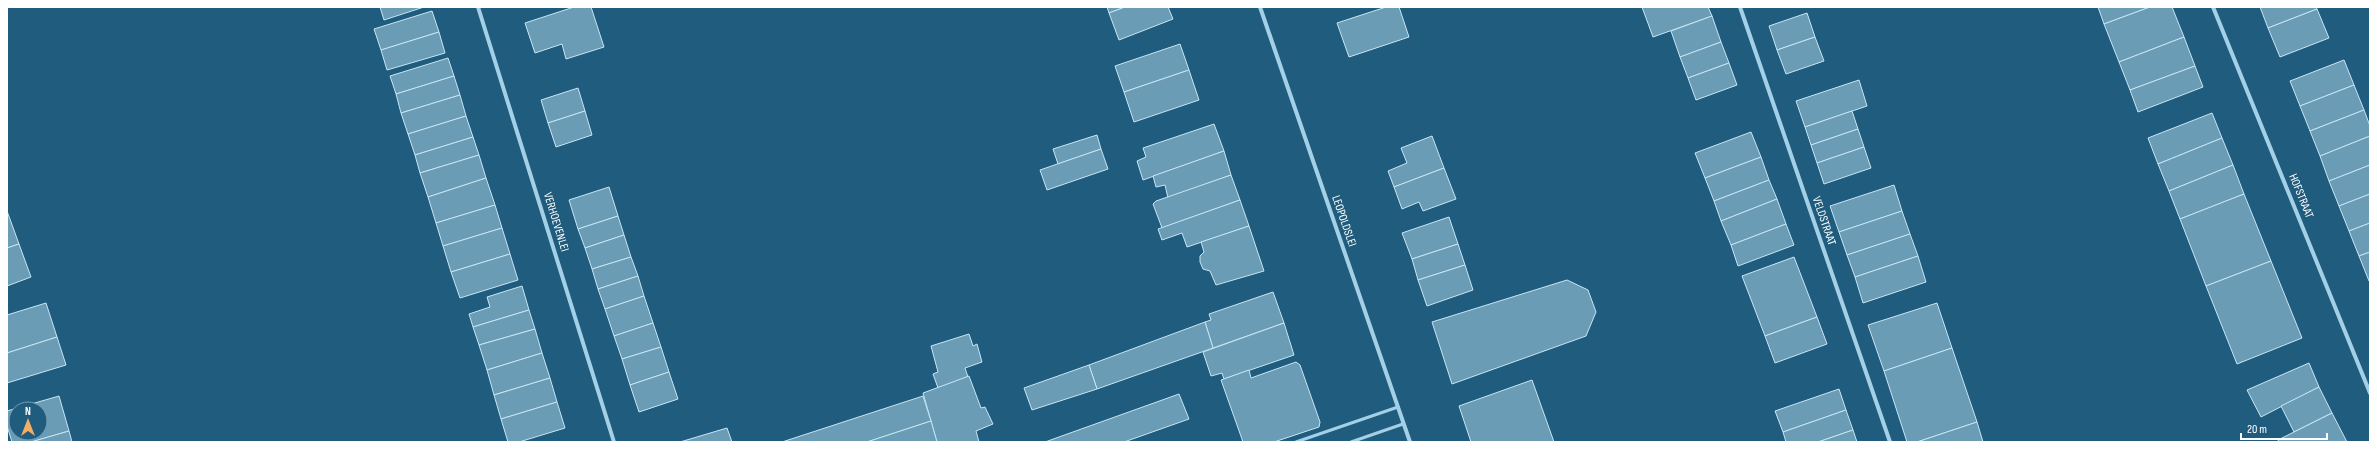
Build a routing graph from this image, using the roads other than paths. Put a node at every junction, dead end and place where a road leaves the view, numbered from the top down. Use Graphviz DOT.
graph roads {
  1 [pos="478,7"];
  2 [pos="1260,7"];
  3 [pos="1740,7"];
  4 [pos="2213,7"];
  5 [pos="2370,393"];
  6 [pos="1398,407"];
  7 [pos="1403,424"];
  8 [pos="614,442"];
  9 [pos="1296,442"];
  10 [pos="1351,442"];
  11 [pos="1410,442"];
  12 [pos="1890,442"];
  1 -- 8 [label="street, VERHOEVENLEI"];
  2 -- 6 [label="street, LEOPOLDSLEI"];
  3 -- 12 [label="street, VELDSTRAAT"];
  4 -- 5 [label="street, HOFSTRAAT"];
  6 -- 7 [label="street, LEOPOLDSLEI"];
  6 -- 9 [label="lane"];
  7 -- 10 [label="lane"];
  7 -- 11 [label="street, LEOPOLDSLEI"];
}
